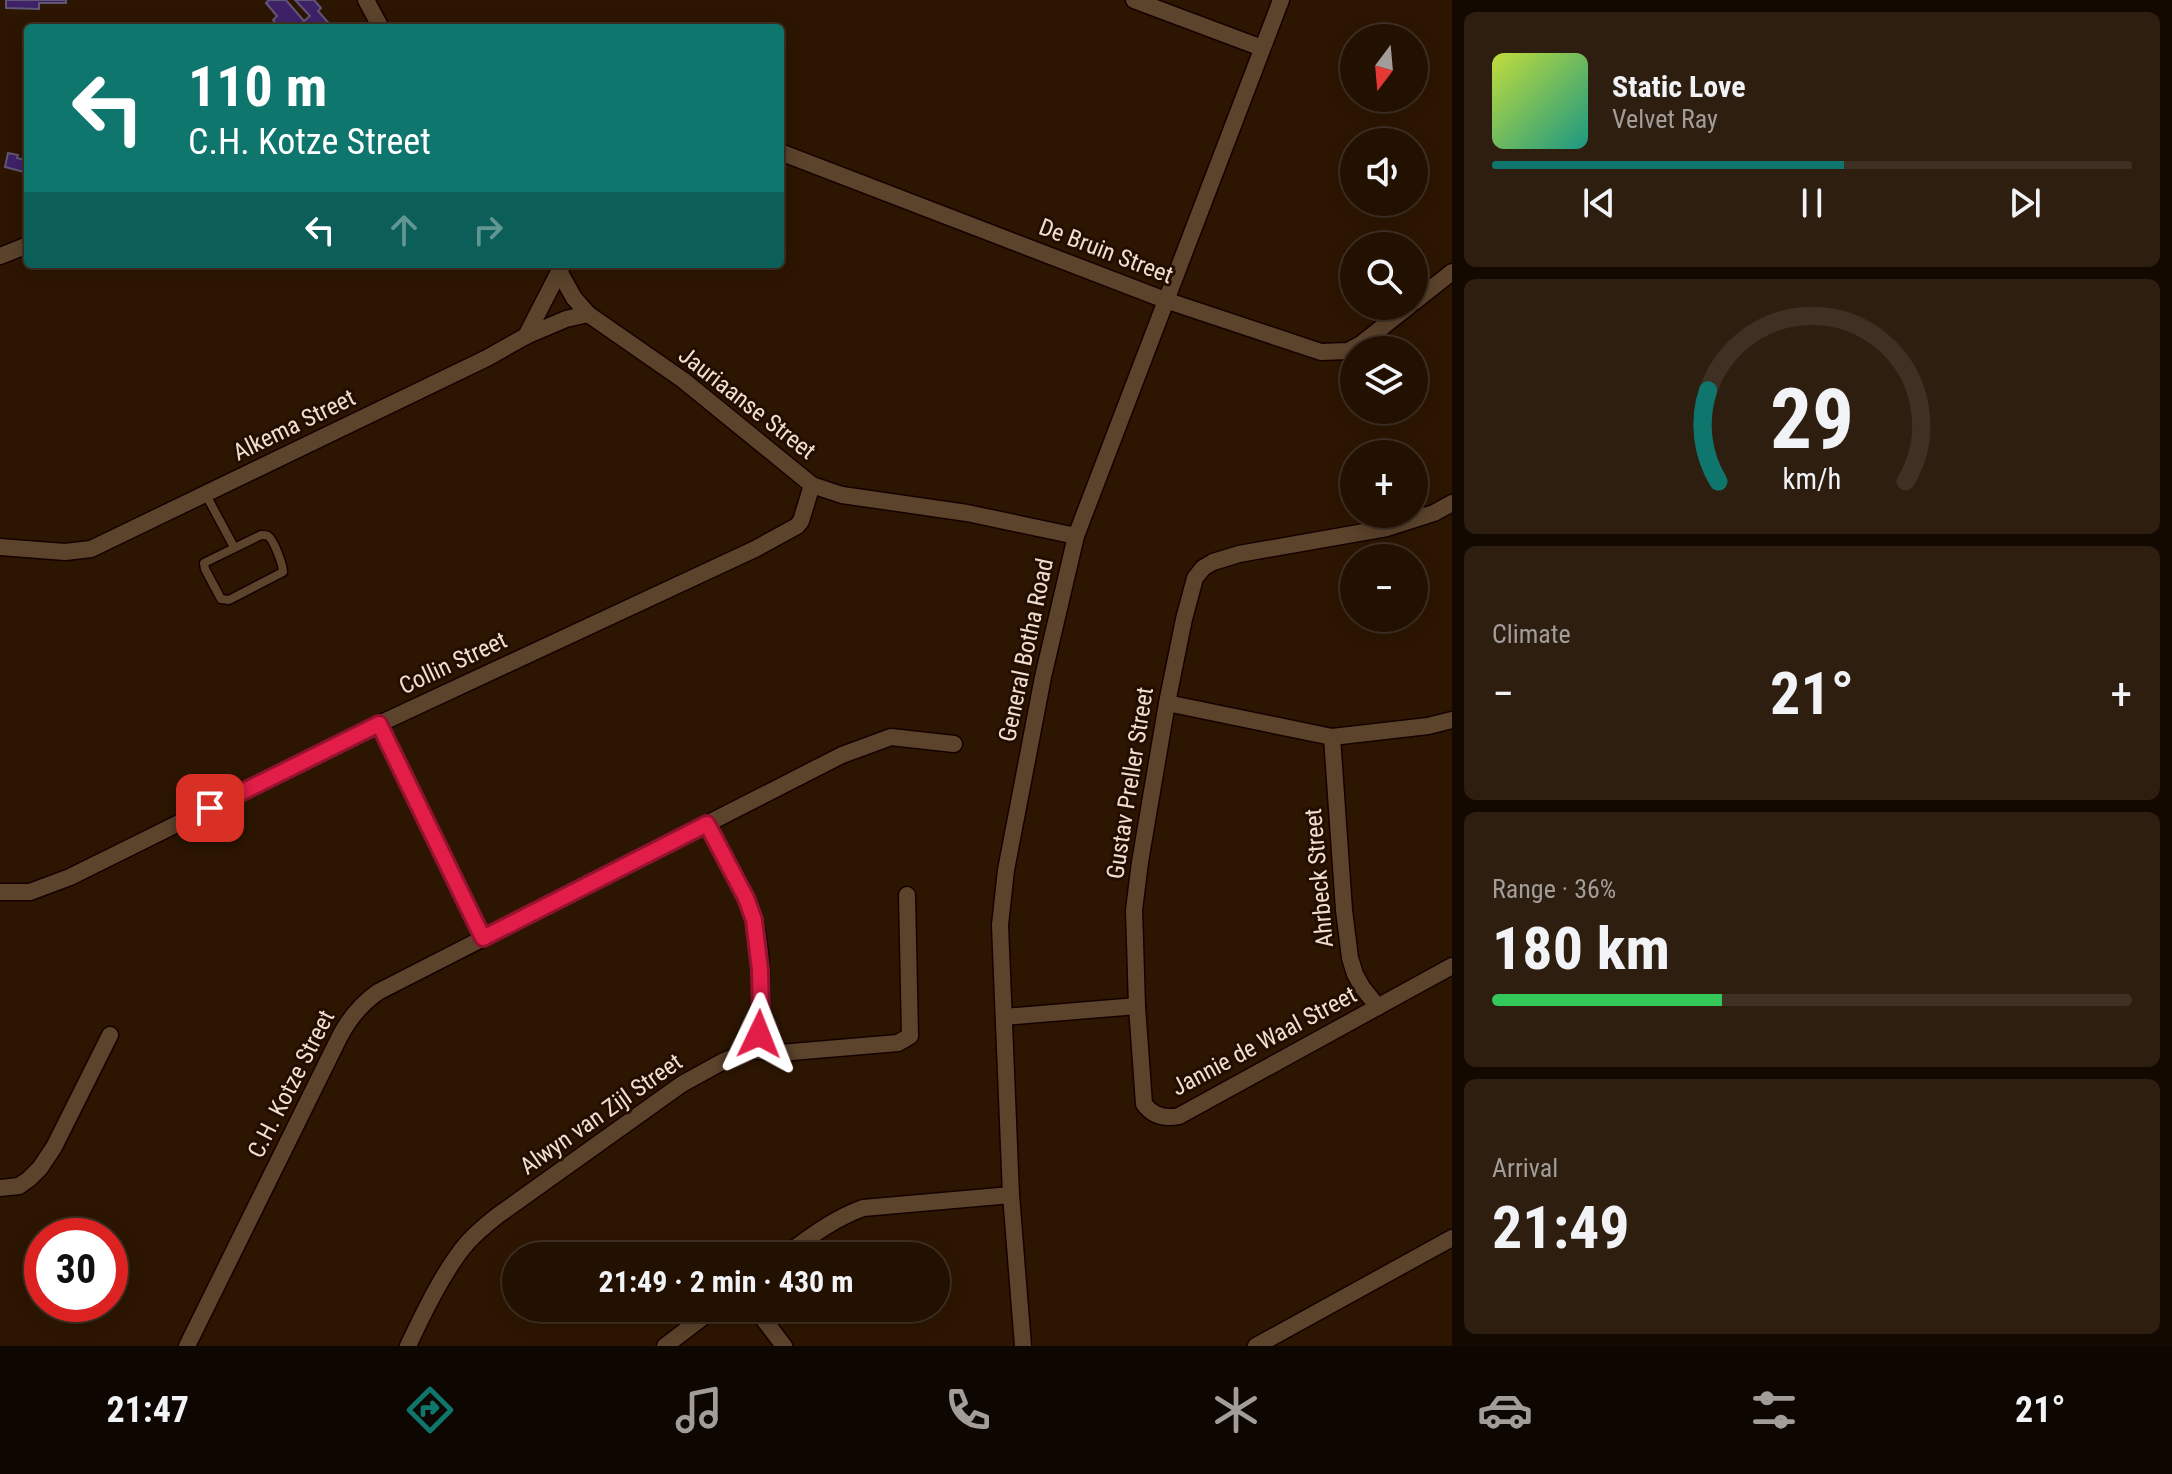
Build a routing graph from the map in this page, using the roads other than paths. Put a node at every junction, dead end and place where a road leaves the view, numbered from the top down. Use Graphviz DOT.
graph roads {
  1 [pos="366,0"];
  2 [pos="1134,0"];
  3 [pos="1281,0"];
  4 [pos="379,24"];
  5 [pos="1262,48"];
  6 [pos="784,154"];
  7 [pos="24,247"];
  8 [pos="0,256"];
  9 [pos="561,269"];
  10 [pos="1452,272"];
  11 [pos="1428,291"];
  12 [pos="1165,300"];
  13 [pos="588,314"];
  14 [pos="1391,320"];
  15 [pos="526,336"];
  16 [pos="812,485"];
  17 [pos="206,495"];
  18 [pos="1452,503"];
  19 [pos="1076,536"];
  20 [pos="0,547"];
  21 [pos="234,547"];
  22 [pos="1167,703"];
  23 [pos="1452,720"];
  24 [pos="379,724"];
  25 [pos="1332,737"];
  26 [pos="954,744"];
  27 [pos="707,824"];
  28 [pos="0,892"];
  29 [pos="907,895"];
  30 [pos="483,938"];
  31 [pos="1452,966"];
  32 [pos="1137,1006"];
  33 [pos="1378,1007"];
  34 [pos="1004,1017"];
  35 [pos="110,1035"];
  36 [pos="751,1050"];
  37 [pos="0,1188"];
  38 [pos="1011,1195"];
  39 [pos="1452,1238"];
  40 [pos="803,1242"];
  41 [pos="697,1322"];
  42 [pos="766,1322"];
  43 [pos="187,1346"];
  44 [pos="408,1346"];
  45 [pos="665,1346"];
  46 [pos="784,1346"];
  47 [pos="1023,1346"];
  48 [pos="1256,1346"];
  1 -- 4 [label="street"];
  2 -- 5 [label="street"];
  3 -- 5 [label="street, General Botha Road"];
  5 -- 12 [label="street, General Botha Road"];
  6 -- 12 [label="street, De Bruin Street"];
  7 -- 8 [label="street"];
  9 -- 13 [label="street, Jauriaanse Street"];
  9 -- 15 [label="street"];
  10 -- 11 [label="street"];
  12 -- 14 [label="street, De Bruin Street"];
  12 -- 19 [label="street, General Botha Road"];
  13 -- 15 [label="street"];
  13 -- 16 [label="street, Jauriaanse Street"];
  15 -- 17 [label="street, Alkema Street"];
  16 -- 19 [label="street, Jauriaanse Street"];
  16 -- 24 [label="street, Collin Street"];
  17 -- 20 [label="street, Alkema Street"];
  17 -- 21 [label="lane"];
  18 -- 22 [label="street, Gustav Preller Street"];
  19 -- 34 [label="street, General Botha Road"];
  21 -- 21 [label="lane"];
  22 -- 25 [label="street"];
  22 -- 32 [label="street, Gustav Preller Street"];
  23 -- 25 [label="street"];
  24 -- 28 [label="street, Collin Street"];
  24 -- 30 [label="street"];
  25 -- 33 [label="street, Ahrbeck Street"];
  26 -- 27 [label="street, C.H. Kotze Street"];
  27 -- 30 [label="street, C.H. Kotze Street"];
  27 -- 36 [label="street"];
  29 -- 36 [label="street"];
  30 -- 43 [label="street, C.H. Kotze Street"];
  31 -- 33 [label="street, Jannie de Waal Street"];
  32 -- 33 [label="street, Jannie de Waal Street"];
  32 -- 34 [label="street"];
  34 -- 38 [label="street, General Botha Road"];
  35 -- 37 [label="street"];
  36 -- 44 [label="street, Alwyn van Zijl Street"];
  38 -- 40 [label="street"];
  38 -- 47 [label="street, General Botha Road"];
  39 -- 48 [label="street"];
  41 -- 45 [label="street"];
  42 -- 46 [label="street"];
}
